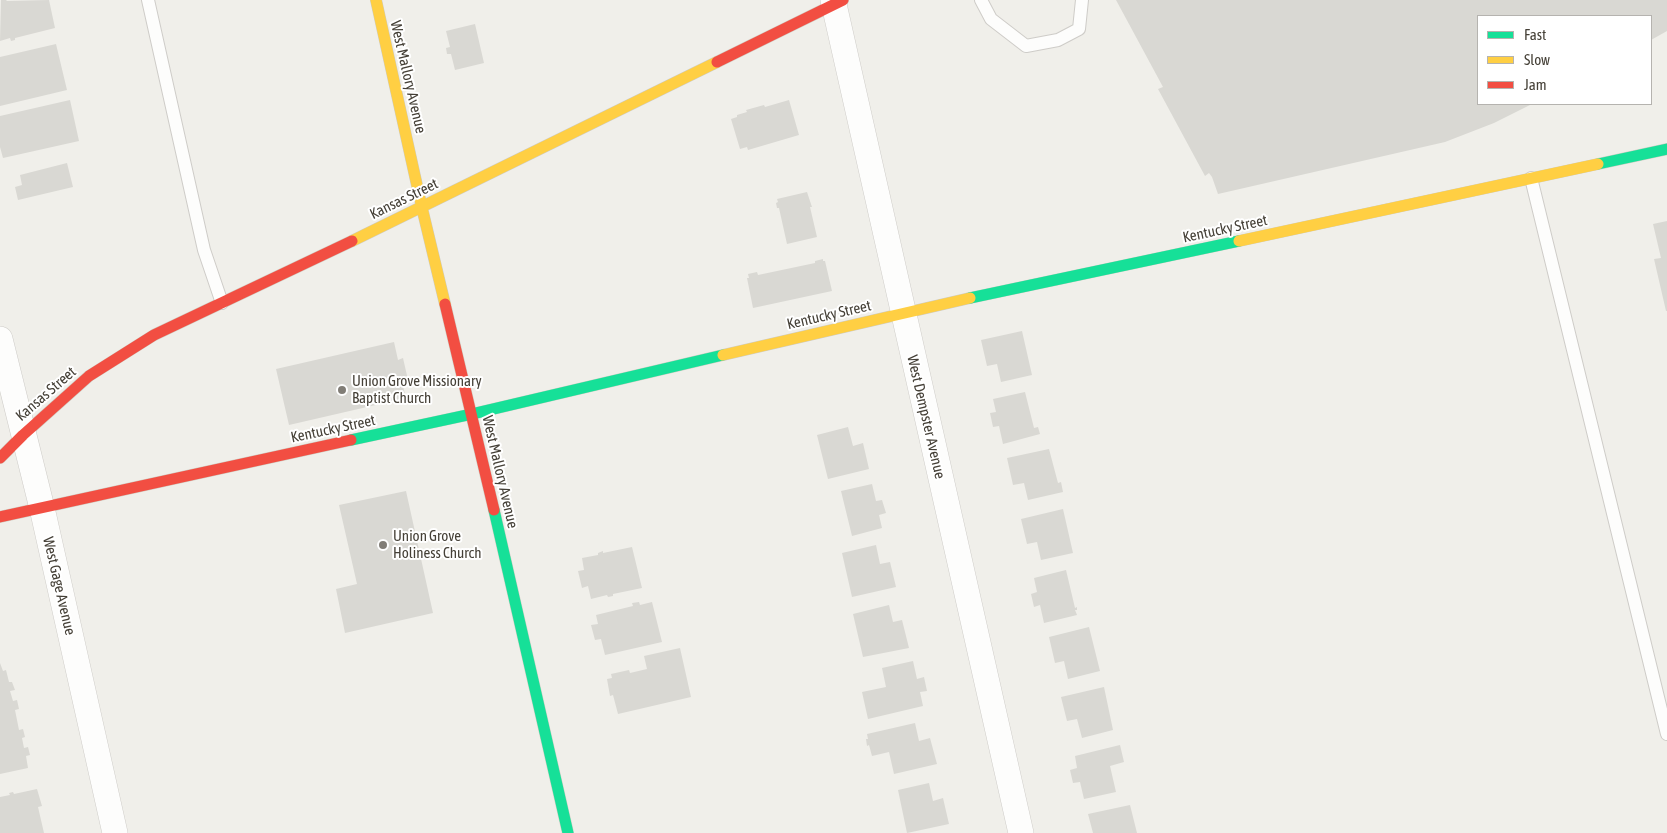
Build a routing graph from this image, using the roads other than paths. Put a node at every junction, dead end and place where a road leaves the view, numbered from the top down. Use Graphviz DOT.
graph roads {
  1 [pos="148,0"];
  2 [pos="376,0"];
  3 [pos="981,0"];
  4 [pos="1082,0"];
  5 [pos="836,2"];
  6 [pos="1667,149"];
  7 [pos="1531,178"];
  8 [pos="422,208"];
  9 [pos="222,303"];
  10 [pos="902,313"];
  11 [pos="0,339"];
  12 [pos="472,414"];
  13 [pos="23,435"];
  14 [pos="0,458"];
  15 [pos="42,508"];
  16 [pos="0,517"];
  17 [pos="1667,734"];
  18 [pos="115,833"];
  19 [pos="568,833"];
  20 [pos="1021,833"];
  1 -- 9 [label="lane"];
  2 -- 8 [label="street, West Mallory Avenue"];
  3 -- 4 [label="lane"];
  5 -- 8 [label="street, Kansas Street"];
  5 -- 10 [label="street, West Dempster Avenue"];
  6 -- 7 [label="street, Kentucky Street"];
  7 -- 10 [label="street, Kentucky Street"];
  7 -- 17 [label="lane"];
  8 -- 9 [label="street, Kansas Street"];
  8 -- 12 [label="street, West Mallory Avenue"];
  9 -- 13 [label="street, Kansas Street"];
  10 -- 12 [label="street, Kentucky Street"];
  10 -- 20 [label="street, West Dempster Avenue"];
  11 -- 13 [label="street, West Gage Avenue"];
  12 -- 15 [label="street, Kentucky Street"];
  12 -- 19 [label="street, West Mallory Avenue"];
  13 -- 14 [label="street, Kansas Street"];
  13 -- 15 [label="street, West Gage Avenue"];
  15 -- 16 [label="street, Kentucky Street"];
  15 -- 18 [label="street, West Gage Avenue"];
}
